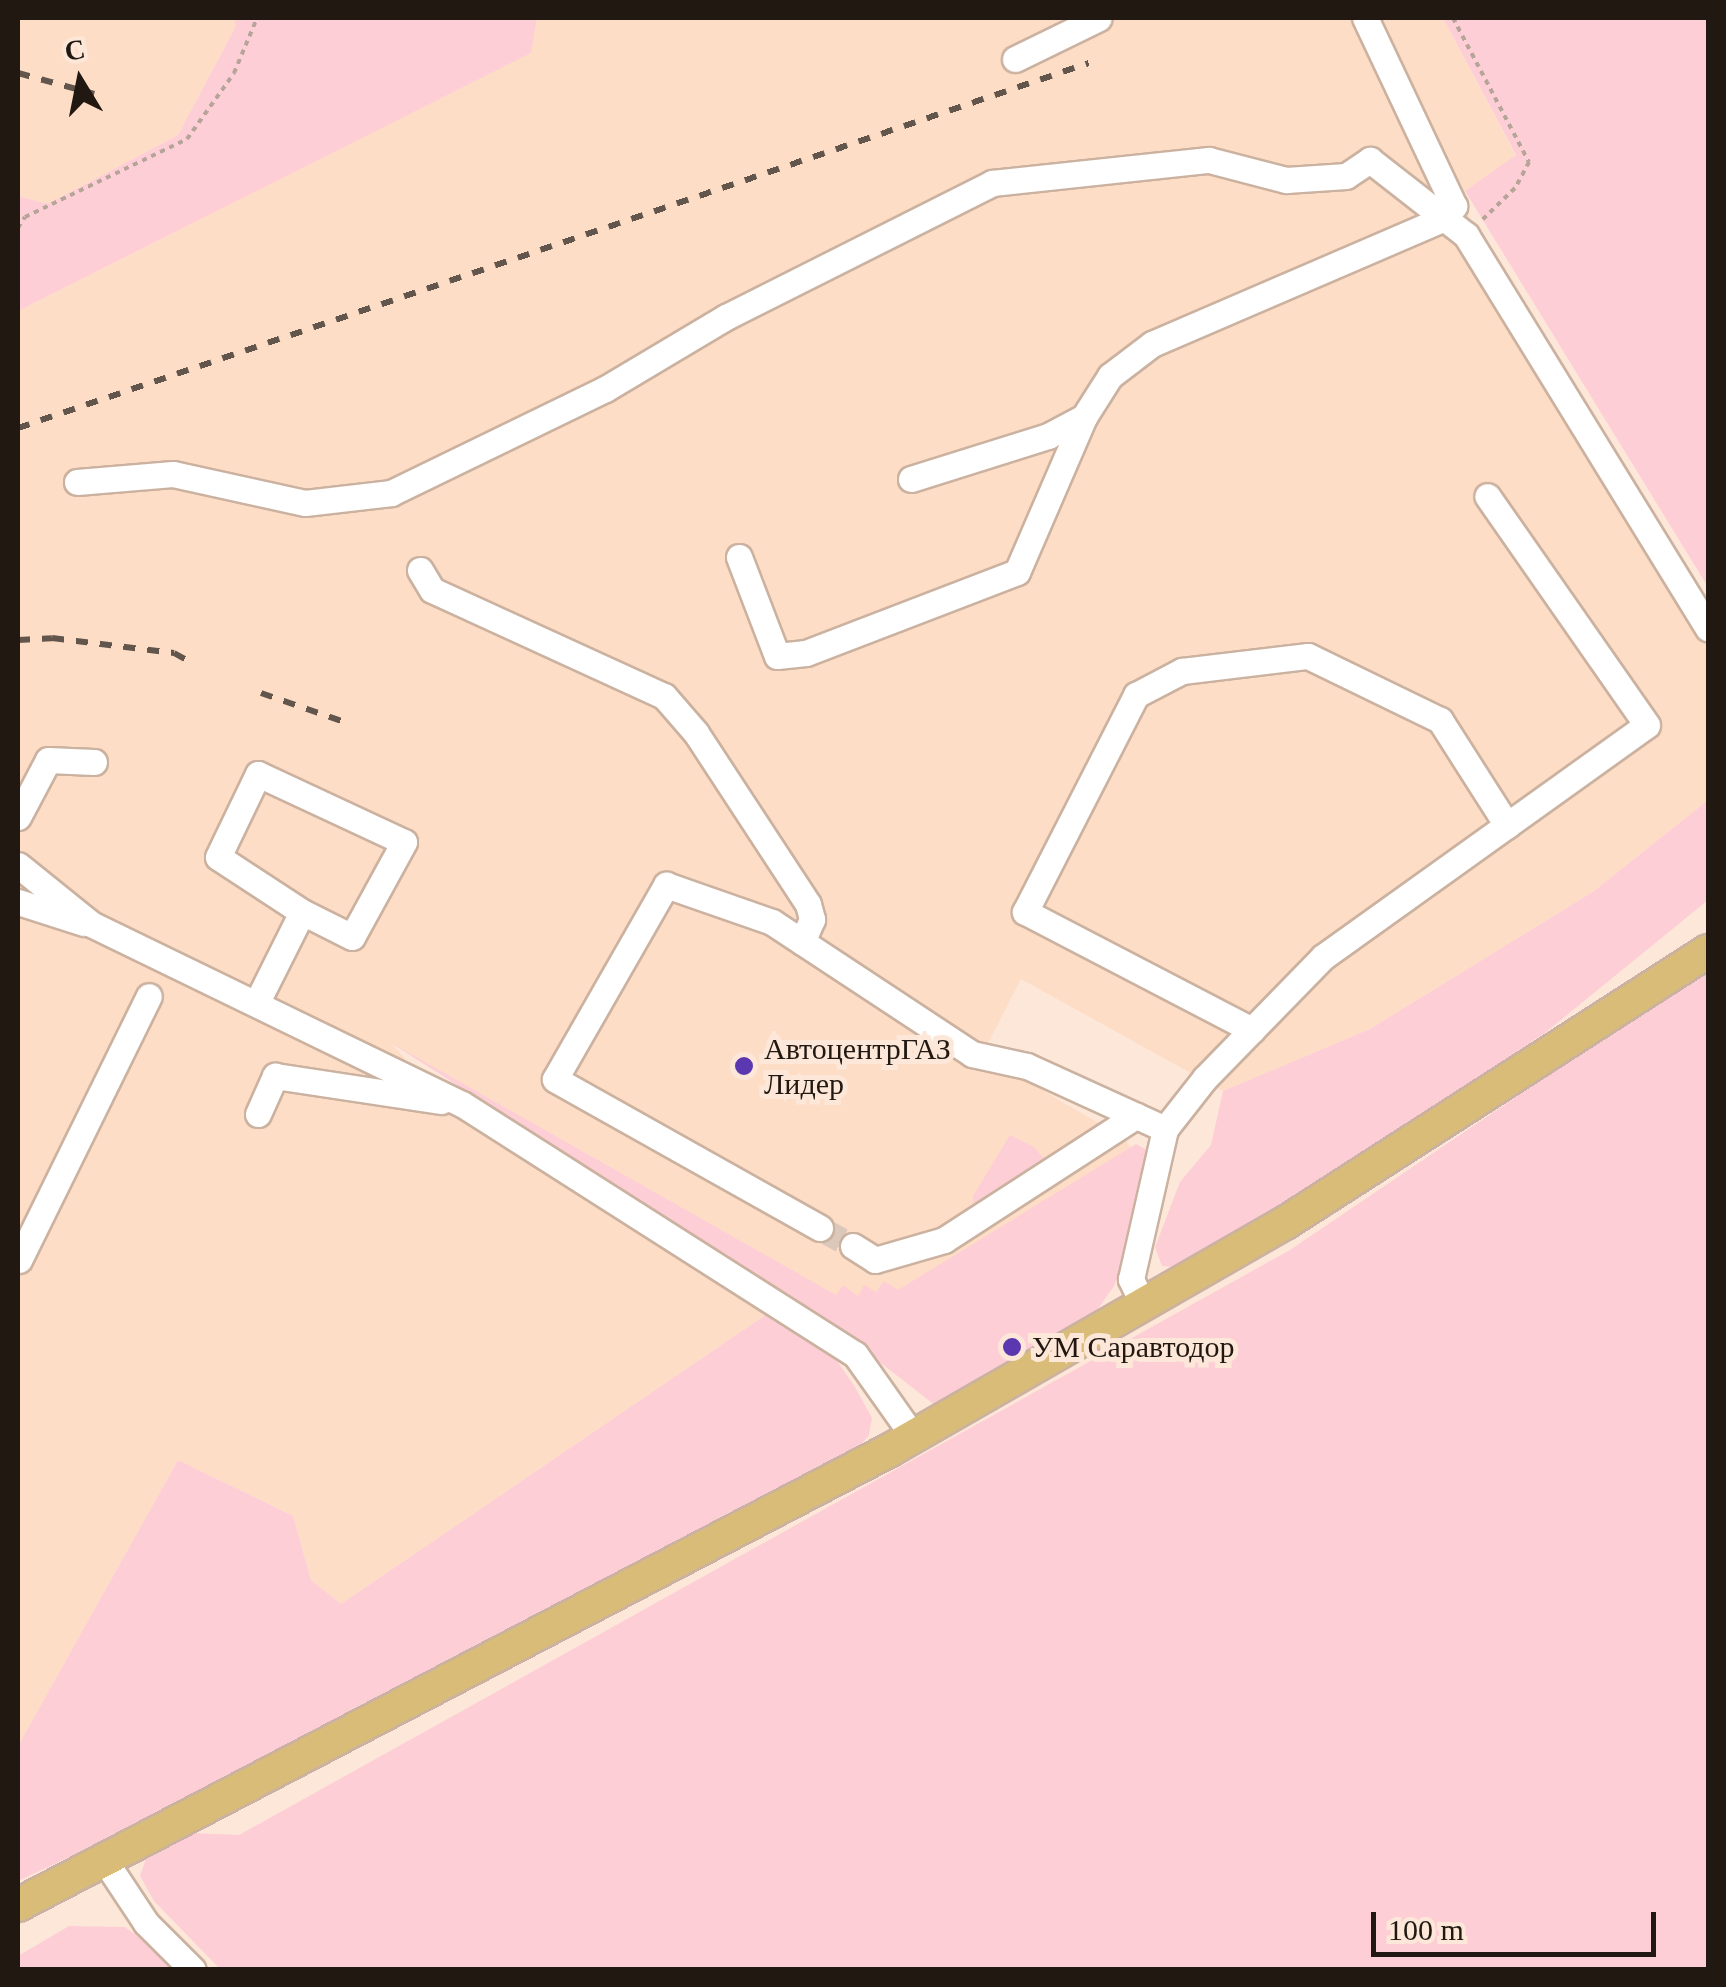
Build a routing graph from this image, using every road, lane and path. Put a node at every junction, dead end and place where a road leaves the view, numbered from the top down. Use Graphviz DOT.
graph roads {
  1 [pos="257,18"];
  2 [pos="1099,18"];
  3 [pos="1365,18"];
  4 [pos="1454,18"];
  5 [pos="1015,59"];
  6 [pos="1444,218"];
  7 [pos="18,228"];
  8 [pos="1466,235"];
  9 [pos="1084,417"];
  10 [pos="911,479"];
  11 [pos="77,482"];
  12 [pos="1487,496"];
  13 [pos="739,557"];
  14 [pos="420,570"];
  15 [pos="1708,628"];
  16 [pos="94,762"];
  17 [pos="18,817"];
  18 [pos="1507,825"];
  19 [pos="18,865"];
  20 [pos="18,902"];
  21 [pos="302,912"];
  22 [pos="91,924"];
  23 [pos="802,942"];
  24 [pos="1708,952"];
  25 [pos="149,996"];
  26 [pos="258,1000"];
  27 [pos="1252,1030"];
  28 [pos="462,1104"];
  29 [pos="258,1114"];
  30 [pos="1136,1116"];
  31 [pos="1165,1129"];
  32 [pos="820,1228"];
  33 [pos="853,1246"];
  34 [pos="20,1260"];
  35 [pos="1144,1306"];
  36 [pos="913,1436"];
  37 [pos="107,1864"];
  38 [pos="18,1905"];
  39 [pos="193,1970"];
  1 -- 7 [label="path"];
  2 -- 5 [label="street"];
  3 -- 6 [label="street"];
  4 -- 8 [label="path"];
  6 -- 8 [label="street"];
  6 -- 9 [label="street"];
  6 -- 11 [label="street"];
  8 -- 15 [label="street"];
  9 -- 10 [label="street"];
  9 -- 13 [label="street"];
  12 -- 18 [label="street"];
  14 -- 23 [label="street"];
  16 -- 17 [label="street"];
  18 -- 27 [label="street"];
  18 -- 27 [label="street"];
  19 -- 22 [label="street"];
  20 -- 22 [label="street"];
  21 -- 21 [label="street"];
  21 -- 26 [label="street"];
  22 -- 26 [label="street"];
  23 -- 30 [label="street"];
  23 -- 32 [label="street"];
  24 -- 35 [label="main road"];
  25 -- 34 [label="street"];
  26 -- 28 [label="street"];
  27 -- 31 [label="street"];
  28 -- 29 [label="street"];
  28 -- 36 [label="street"];
  30 -- 31 [label="street"];
  30 -- 33 [label="street"];
  31 -- 35 [label="street"];
  35 -- 36 [label="main road"];
  36 -- 37 [label="main road"];
  37 -- 38 [label="main road"];
  37 -- 39 [label="street"];
}
